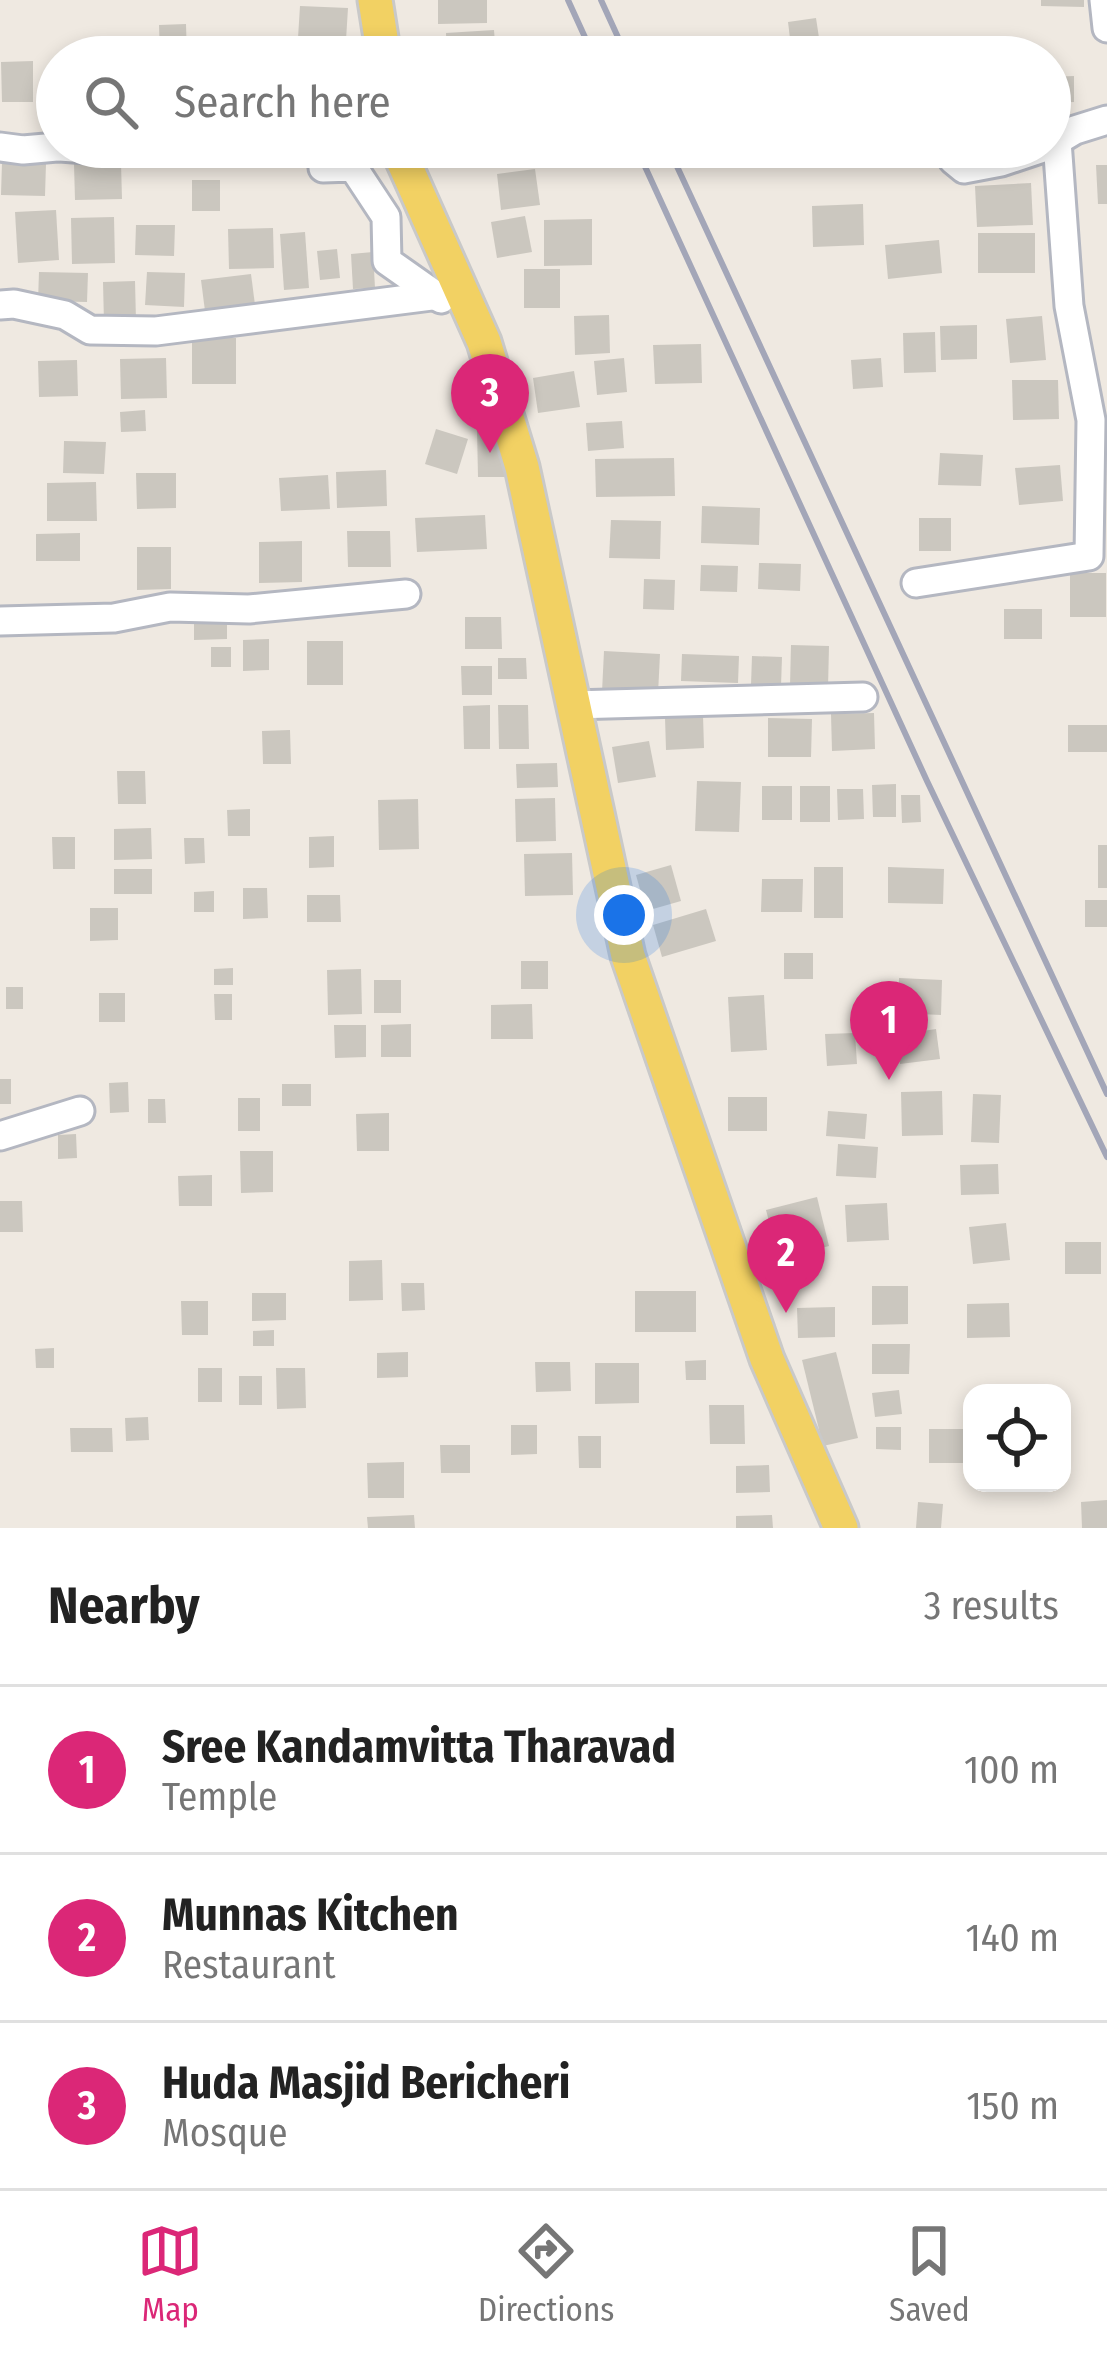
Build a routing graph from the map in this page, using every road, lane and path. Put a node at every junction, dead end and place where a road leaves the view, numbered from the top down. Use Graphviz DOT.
graph roads {
  1 [pos="375,0"];
  2 [pos="1103,0"];
  3 [pos="1107,28"];
  4 [pos="381,36"];
  5 [pos="1107,120"];
  6 [pos="1071,133"];
  7 [pos="0,147"];
  8 [pos="36,149"];
  9 [pos="354,168"];
  10 [pos="405,168"];
  11 [pos="1054,168"];
  12 [pos="450,294"];
  13 [pos="0,305"];
  14 [pos="1098,555"];
  15 [pos="916,583"];
  16 [pos="406,594"];
  17 [pos="0,621"];
  18 [pos="863,698"];
  19 [pos="572,705"];
  20 [pos="80,1111"];
  21 [pos="0,1136"];
  22 [pos="841,1528"];
  1 -- 4 [label="main road"];
  2 -- 3 [label="street"];
  5 -- 6 [label="street"];
  7 -- 8 [label="street"];
  9 -- 12 [label="street"];
  10 -- 12 [label="main road"];
  11 -- 14 [label="street"];
  12 -- 13 [label="street"];
  12 -- 19 [label="main road"];
  14 -- 15 [label="street"];
  16 -- 17 [label="street"];
  18 -- 19 [label="street"];
  19 -- 22 [label="main road"];
  20 -- 21 [label="street"];
}
